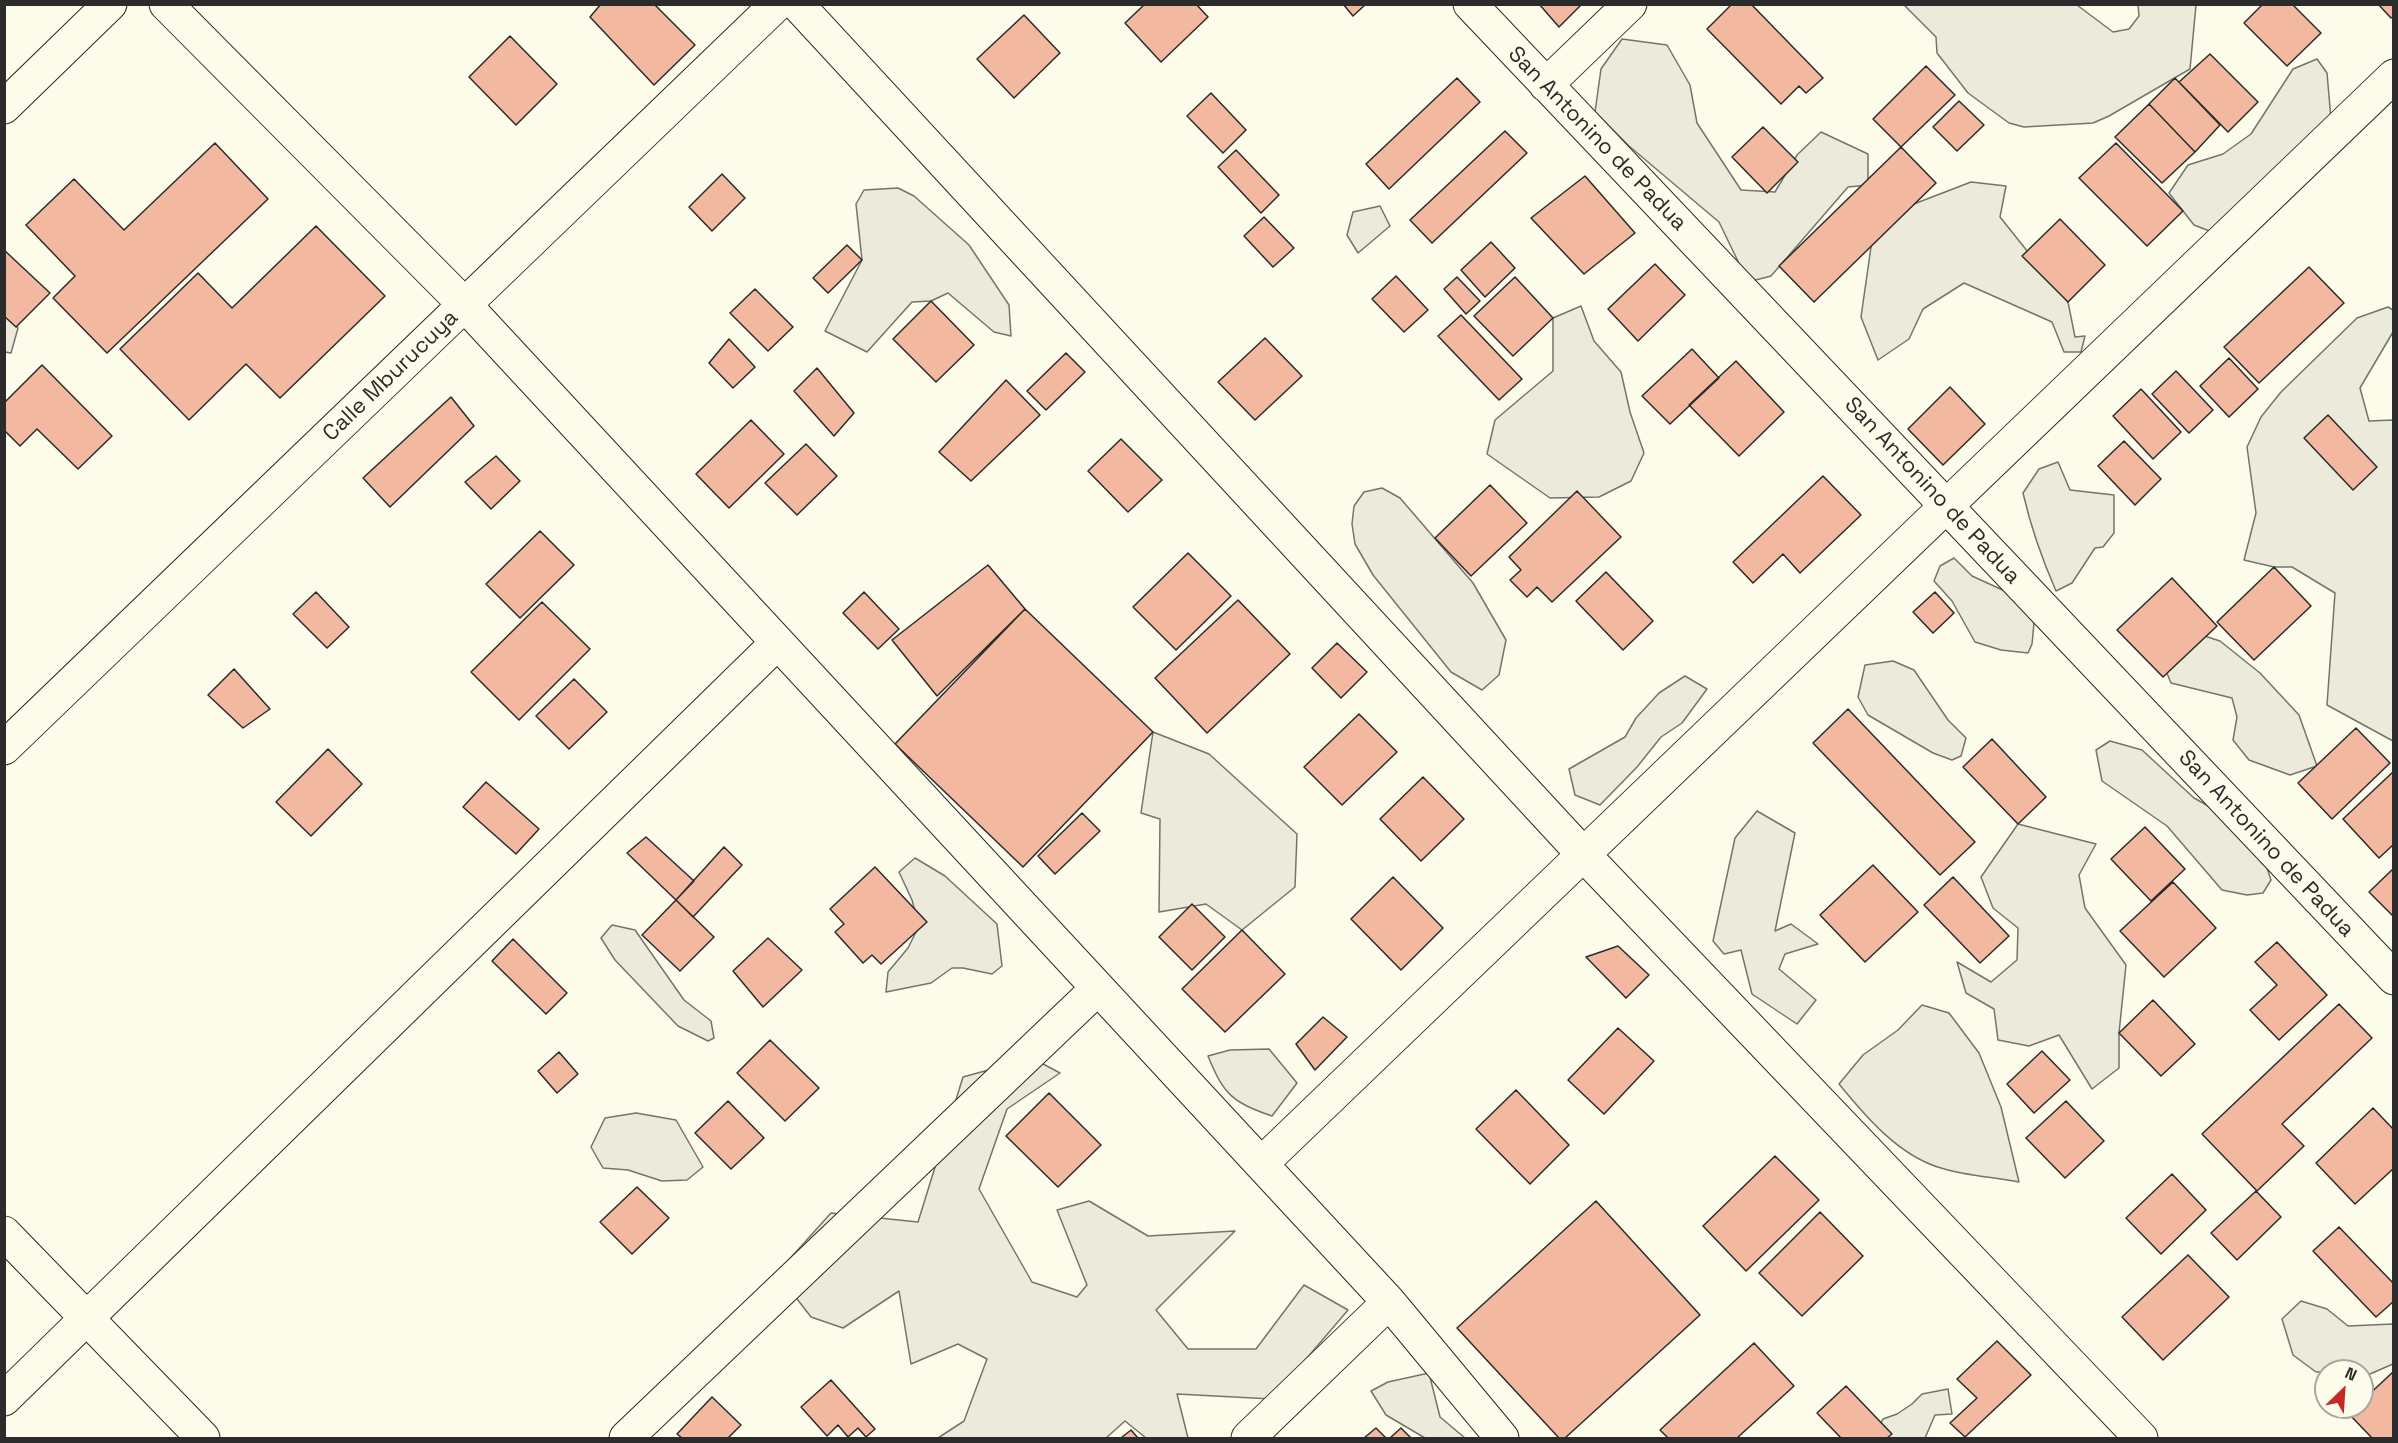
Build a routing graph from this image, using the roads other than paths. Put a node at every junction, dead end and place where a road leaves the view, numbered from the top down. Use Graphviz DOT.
graph roads {
  1 [pos="110,4"];
  2 [pos="166,4"];
  3 [pos="777,4"];
  4 [pos="797,4"];
  5 [pos="1470,4"];
  6 [pos="1630,4"];
  7 [pos="2391,84"];
  8 [pos="1546,85"];
  9 [pos="4,107"];
  10 [pos="465,305"];
  11 [pos="1946,506"];
  12 [pos="777,643"];
  13 [pos="4,748"];
  14 [pos="1583,854"];
  15 [pos="2394,978"];
  16 [pos="1098,988"];
  17 [pos="1261,1164"];
  18 [pos="4,1233"];
  19 [pos="1389,1302"];
  20 [pos="87,1318"];
  21 [pos="4,1399"];
  22 [pos="203,1438"];
  23 [pos="626,1438"];
  24 [pos="1248,1438"];
  25 [pos="1502,1438"];
  26 [pos="2141,1438"];
  1 -- 9 [label="street"];
  2 -- 10 [label="street"];
  3 -- 10 [label="street, Calle Mburucuya"];
  4 -- 14 [label="street"];
  5 -- 8 [label="street, San Antonino de Padua"];
  6 -- 8 [label="street"];
  7 -- 11 [label="street"];
  8 -- 11 [label="street, San Antonino de Padua"];
  10 -- 12 [label="street"];
  10 -- 13 [label="street, Calle Mburucuya"];
  11 -- 14 [label="street"];
  11 -- 15 [label="street, San Antonino de Padua"];
  12 -- 16 [label="street"];
  12 -- 20 [label="street"];
  14 -- 17 [label="street"];
  14 -- 26 [label="street"];
  16 -- 17 [label="street"];
  16 -- 23 [label="street"];
  17 -- 19 [label="street"];
  18 -- 20 [label="street"];
  19 -- 24 [label="street"];
  19 -- 25 [label="street"];
  20 -- 21 [label="street"];
  20 -- 22 [label="street"];
}
